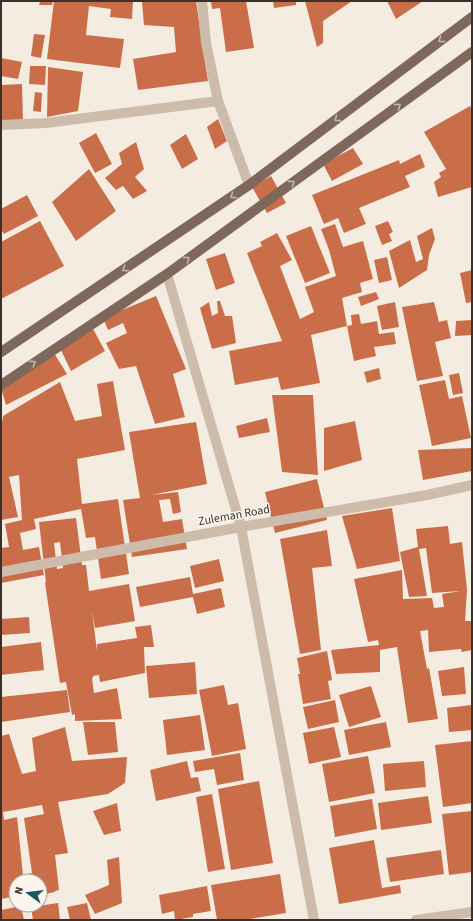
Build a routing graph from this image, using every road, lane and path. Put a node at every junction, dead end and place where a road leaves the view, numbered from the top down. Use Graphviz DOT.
graph roads {
  1 [pos="202,1"];
  2 [pos="472,17"];
  3 [pos="472,52"];
  4 [pos="218,101"];
  5 [pos="1,126"];
  6 [pos="249,185"];
  7 [pos="167,274"];
  8 [pos="1,352"];
  9 [pos="1,385"];
  10 [pos="472,485"];
  11 [pos="241,527"];
  12 [pos="1,572"];
  13 [pos="472,912"];
  14 [pos="314,920"];
  15 [pos="416,920"];
  1 -- 4 [label="street"];
  2 -- 6 [label="main road, one-way"];
  7 -- 3 [label="main road, one-way"];
  4 -- 5 [label="street"];
  4 -- 6 [label="street"];
  6 -- 8 [label="main road, one-way"];
  9 -- 7 [label="main road, one-way"];
  7 -- 11 [label="street"];
  10 -- 11 [label="street, Zuleman Road"];
  11 -- 12 [label="street, Zuleman Road"];
  11 -- 14 [label="street"];
  13 -- 15 [label="street"];
}
